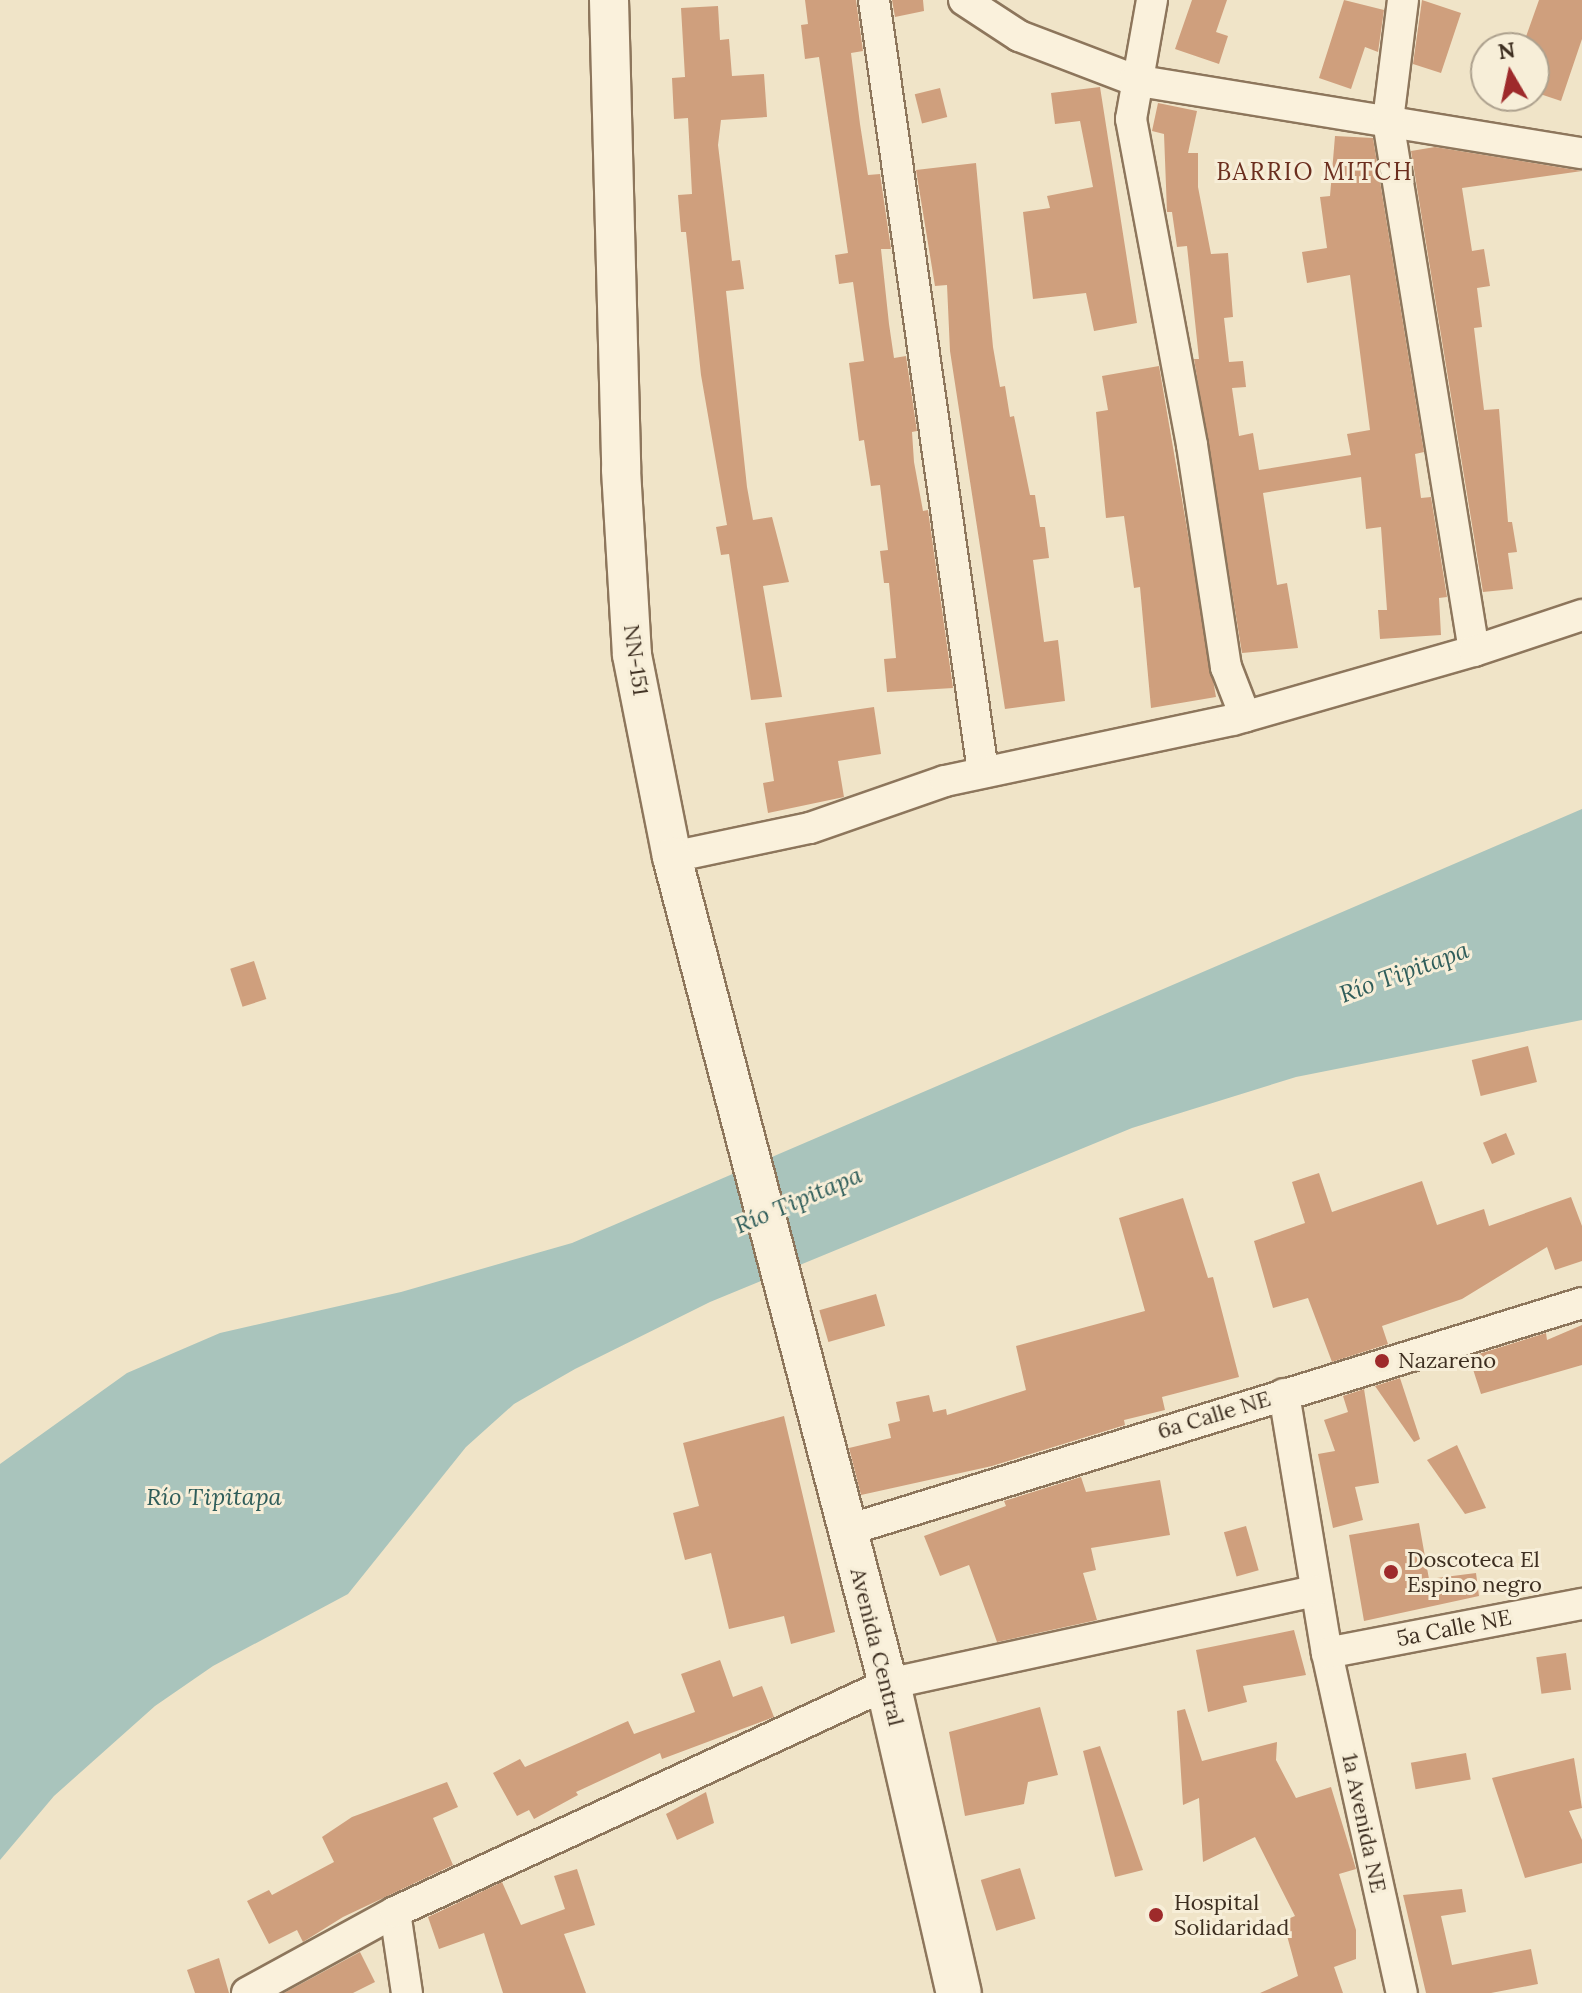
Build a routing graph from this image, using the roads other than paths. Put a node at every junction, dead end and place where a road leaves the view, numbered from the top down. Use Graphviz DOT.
graph roads {
  1 [pos="609,0"];
  2 [pos="874,0"];
  3 [pos="964,0"];
  4 [pos="1152,0"];
  5 [pos="1403,0"];
  6 [pos="1134,80"];
  7 [pos="1388,121"];
  8 [pos="1582,153"];
  9 [pos="1582,615"];
  10 [pos="1474,651"];
  11 [pos="1245,716"];
  12 [pos="983,772"];
  13 [pos="672,857"];
  14 [pos="791,1302"];
  15 [pos="1582,1303"];
  16 [pos="1284,1394"];
  17 [pos="848,1530"];
  18 [pos="1316,1591"];
  19 [pos="1582,1604"];
  20 [pos="1327,1653"];
  21 [pos="888,1684"];
  22 [pos="395,1912"];
  23 [pos="247,1993"];
  24 [pos="407,1993"];
  25 [pos="959,1993"];
  26 [pos="1402,1993"];
  1 -- 13 [label="street, NN-151 / NN-151"];
  2 -- 12 [label="street"];
  3 -- 6 [label="street"];
  4 -- 6 [label="street"];
  5 -- 7 [label="street"];
  6 -- 7 [label="street"];
  6 -- 11 [label="street"];
  7 -- 8 [label="street"];
  7 -- 10 [label="street"];
  9 -- 10 [label="street"];
  10 -- 11 [label="street"];
  11 -- 12 [label="street"];
  12 -- 13 [label="street"];
  13 -- 14 [label="street, NN-151 / NN-151"];
  14 -- 17 [label="street, Avenida Central / NN-151"];
  15 -- 16 [label="street, 6a Calle NE"];
  16 -- 17 [label="street, 6a Calle NE"];
  16 -- 18 [label="street, 1a Avenida NE"];
  17 -- 21 [label="street, Avenida Central / NN-151"];
  18 -- 20 [label="street, 1a Avenida NE"];
  18 -- 21 [label="street"];
  19 -- 20 [label="street, 5a Calle NE"];
  20 -- 26 [label="street, 1a Avenida NE"];
  21 -- 22 [label="street"];
  21 -- 25 [label="main road, Avenida Central / NN-151"];
  22 -- 23 [label="street"];
  22 -- 24 [label="street"];
}
